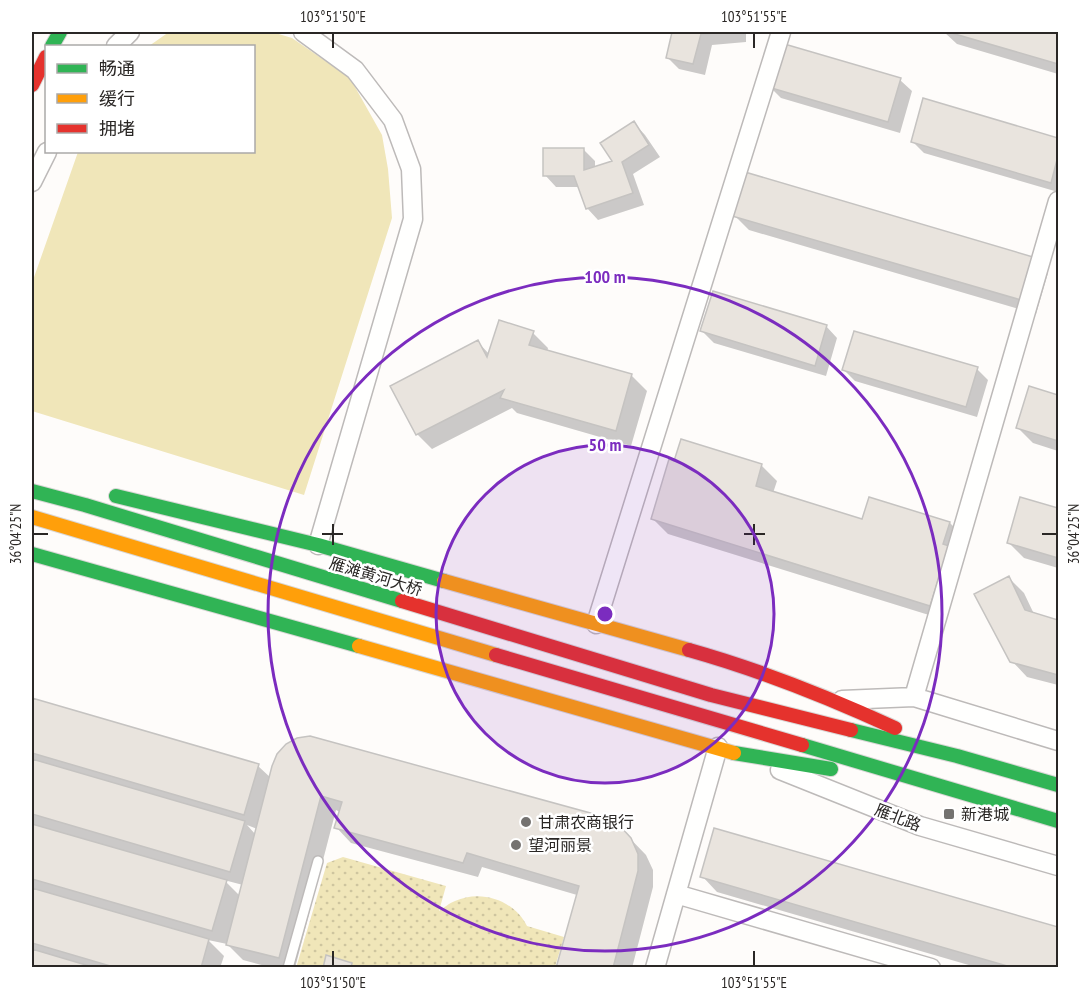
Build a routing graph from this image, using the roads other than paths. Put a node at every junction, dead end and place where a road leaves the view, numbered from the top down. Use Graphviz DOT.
graph roads {
  1 [pos="130,32"];
  2 [pos="303,32"];
  3 [pos="781,32"];
  4 [pos="118,45"];
  5 [pos="45,59"];
  6 [pos="32,85"];
  7 [pos="46,153"];
  8 [pos="32,182"];
  9 [pos="1059,201"];
  10 [pos="32,491"];
  11 [pos="97,491"];
  12 [pos="32,517"];
  13 [pos="318,545"];
  14 [pos="32,554"];
  15 [pos="45,572"];
  16 [pos="99,574"];
  17 [pos="596,624"];
  18 [pos="914,697"];
  19 [pos="834,700"];
  20 [pos="1059,741"];
  21 [pos="718,747"];
  22 [pos="743,755"];
  23 [pos="957,756"];
  24 [pos="1059,785"];
  25 [pos="936,786"];
  26 [pos="1059,821"];
  27 [pos="318,861"];
  28 [pos="1059,866"];
  29 [pos="676,894"];
  30 [pos="657,967"];
  31 [pos="288,968"];
  32 [pos="932,968"];
  1 -- 4 [label="street"];
  2 -- 13 [label="street"];
  3 -- 17 [label="street"];
  5 -- 6 [label="main road"];
  7 -- 8 [label="street"];
  9 -- 18 [label="street"];
  10 -- 23 [label="main road, 雁滩黄河大桥"];
  11 -- 13 [label="main road"];
  12 -- 25 [label="main road"];
  13 -- 17 [label="main road"];
  14 -- 16 [label="main road"];
  15 -- 16 [label="main road"];
  16 -- 21 [label="main road"];
  17 -- 19 [label="main road"];
  18 -- 19 [label="street"];
  18 -- 20 [label="street"];
  19 -- 23 [label="main road"];
  21 -- 22 [label="main road"];
  21 -- 29 [label="street"];
  22 -- 25 [label="main road"];
  22 -- 28 [label="street, 雁北路"];
  23 -- 24 [label="main road"];
  25 -- 26 [label="main road"];
  27 -- 31 [label="lane"];
  29 -- 30 [label="street"];
  29 -- 32 [label="street"];
}
